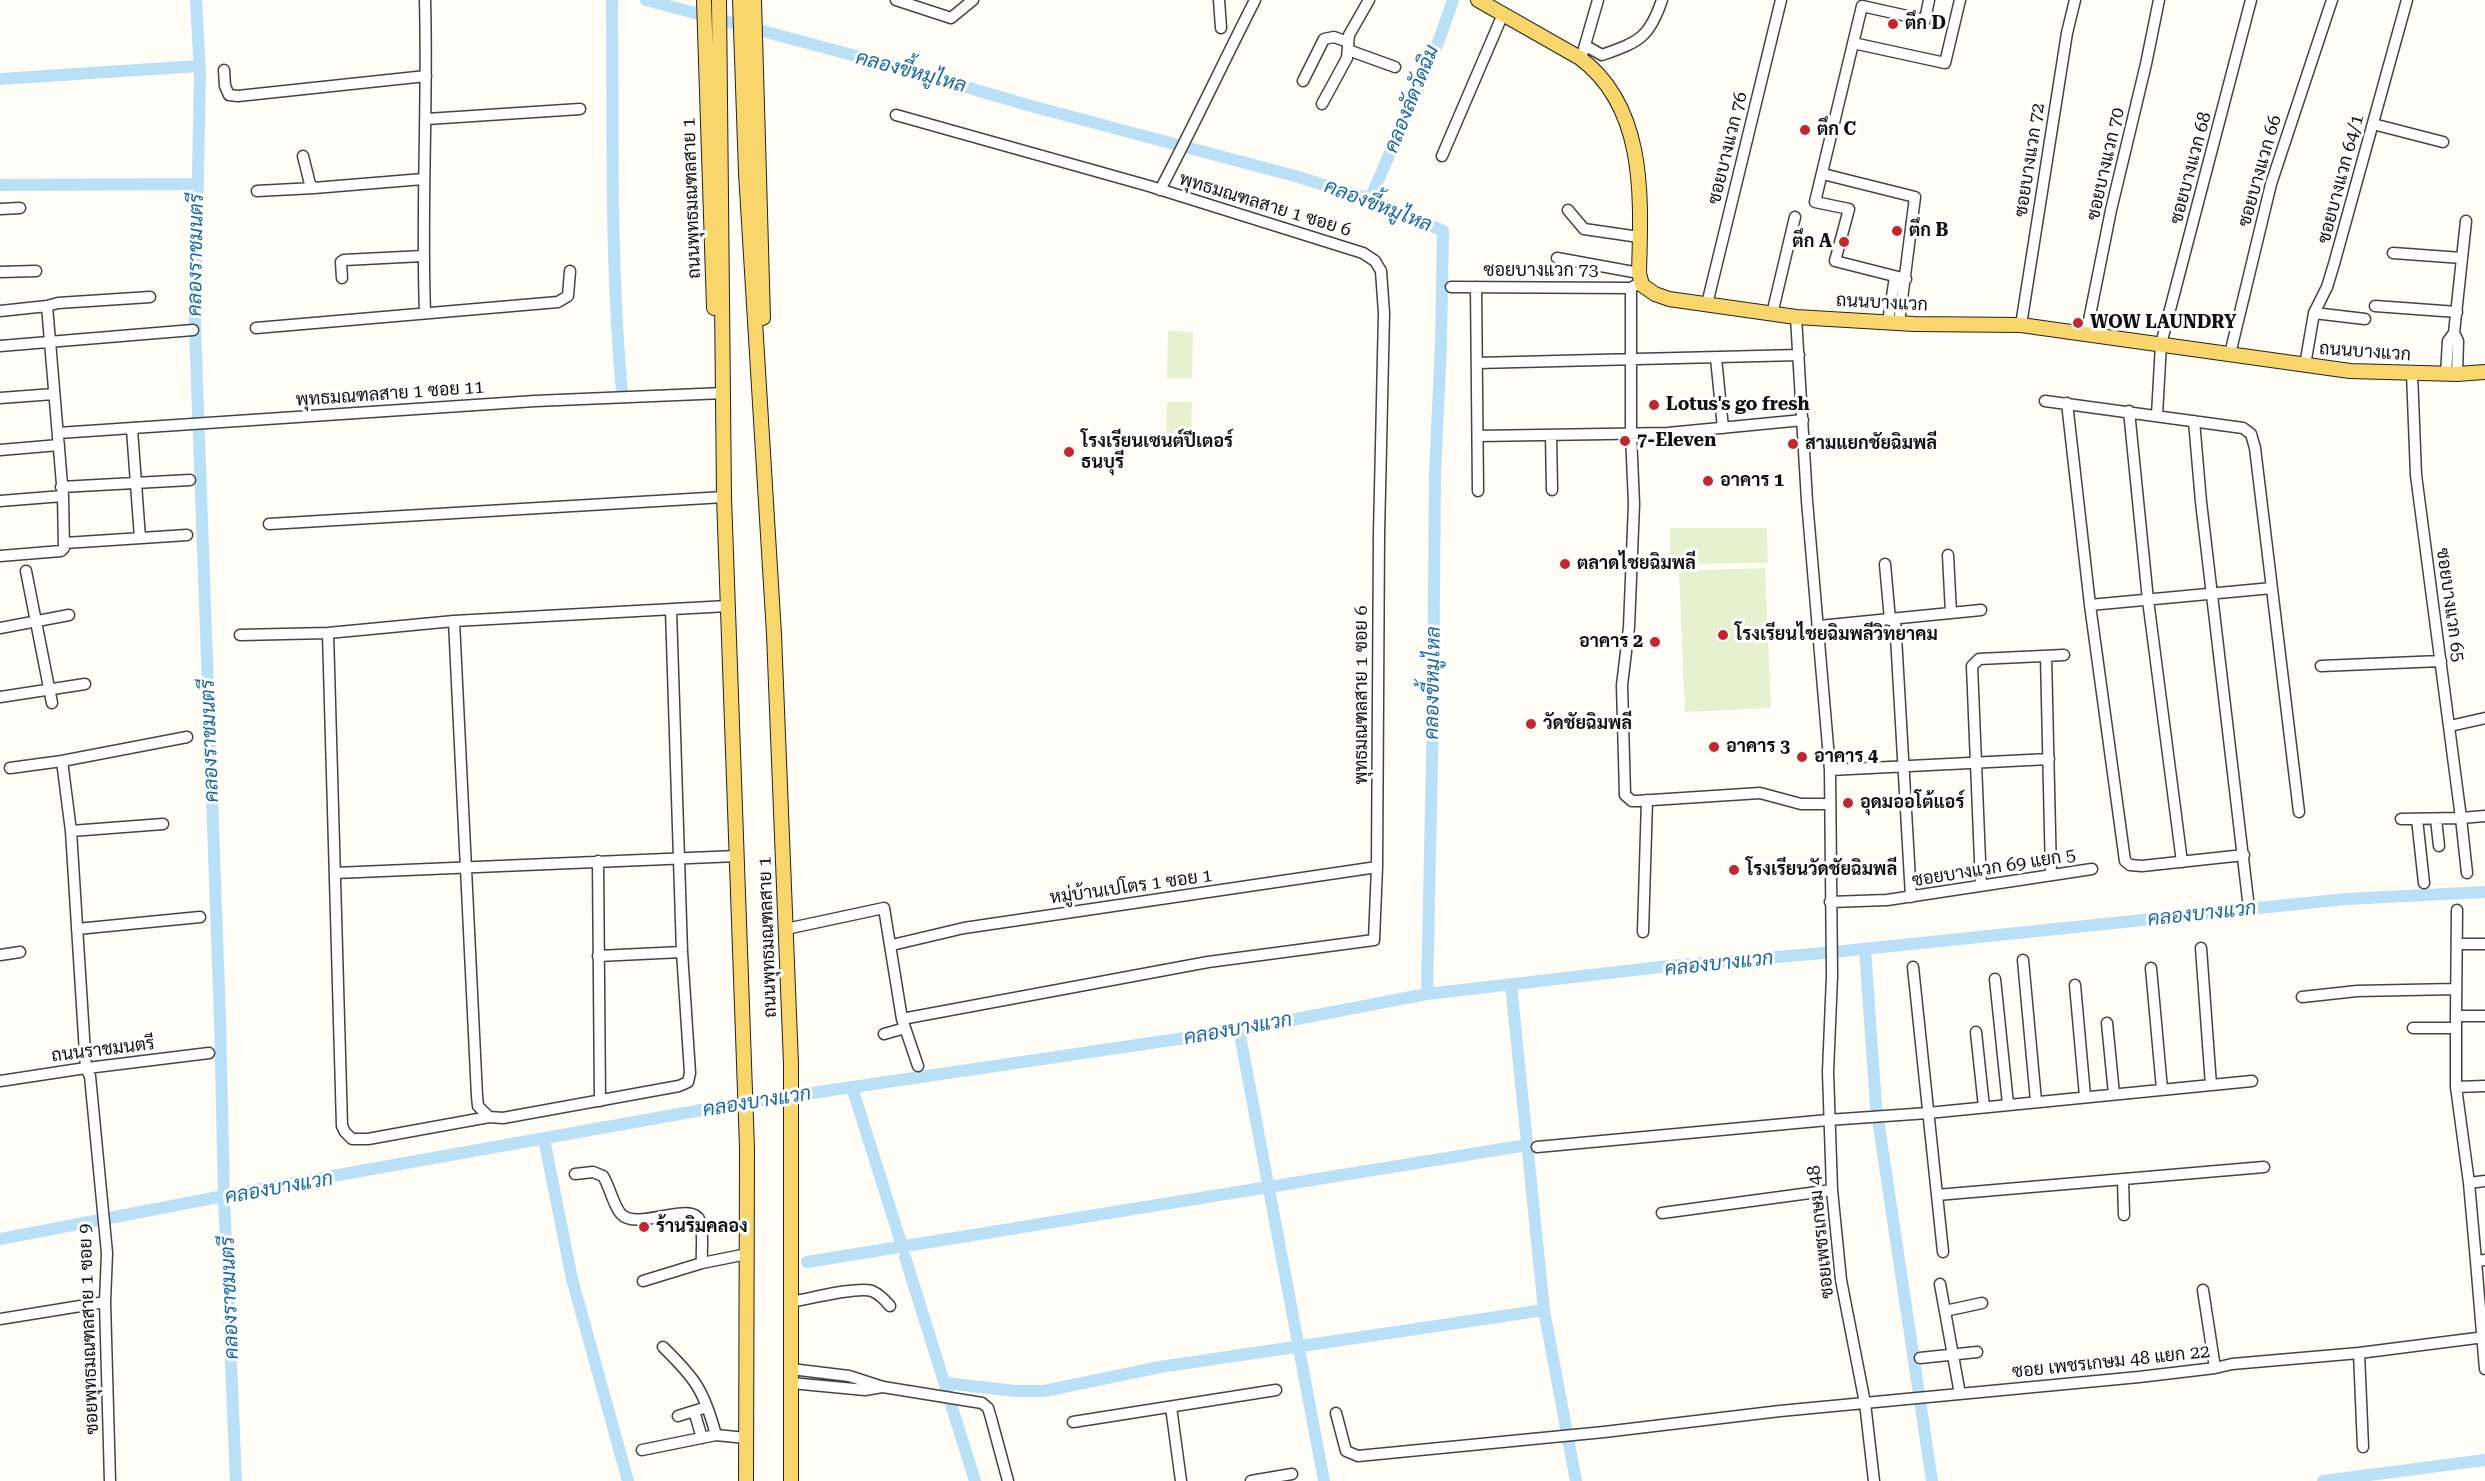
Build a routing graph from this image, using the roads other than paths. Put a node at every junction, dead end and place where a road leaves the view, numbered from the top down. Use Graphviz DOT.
graph roads {
  1 [pos="425,0"];
  2 [pos="704,0"];
  3 [pos="719,0"];
  4 [pos="740,0"];
  5 [pos="754,0"];
  6 [pos="896,0"];
  7 [pos="973,0"];
  8 [pos="1219,0"];
  9 [pos="1255,0"];
  10 [pos="1369,0"];
  11 [pos="1598,0"];
  12 [pos="1662,0"];
  13 [pos="1781,0"];
  14 [pos="1929,0"];
  15 [pos="1960,0"];
  16 [pos="2075,0"];
  17 [pos="2159,0"];
  18 [pos="2251,0"];
  19 [pos="2332,0"];
  20 [pos="2407,0"];
  21 [pos="1480,1"];
  22 [pos="1503,14"];
  23 [pos="1221,28"];
  24 [pos="1853,43"];
  25 [pos="1348,46"];
  26 [pos="1583,52"];
  27 [pos="1395,67"];
  28 [pos="224,70"];
  29 [pos="426,76"];
  30 [pos="1303,81"];
  31 [pos="1322,104"];
  32 [pos="579,109"];
  33 [pos="896,115"];
  34 [pos="427,119"];
  35 [pos="2373,124"];
  36 [pos="2443,142"];
  37 [pos="303,156"];
  38 [pos="1442,156"];
  39 [pos="1822,174"];
  40 [pos="423,179"];
  41 [pos="314,188"];
  42 [pos="1160,189"];
  43 [pos="257,192"];
  44 [pos="0,208"];
  45 [pos="20,208"];
  46 [pos="1568,210"];
  47 [pos="1795,217"];
  48 [pos="2466,221"];
  49 [pos="1639,237"];
  50 [pos="2392,253"];
  51 [pos="423,256"];
  52 [pos="1557,258"];
  53 [pos="2462,258"];
  54 [pos="36,271"];
  55 [pos="570,271"];
  56 [pos="0,272"];
  57 [pos="342,278"];
  58 [pos="1900,278"];
  59 [pos="1637,281"];
  60 [pos="1451,287"];
  61 [pos="1476,287"];
  62 [pos="150,297"];
  63 [pos="1707,304"];
  64 [pos="47,306"];
  65 [pos="2375,306"];
  66 [pos="0,311"];
  67 [pos="425,312"];
  68 [pos="2457,312"];
  69 [pos="2314,313"];
  70 [pos="1772,314"];
  71 [pos="1796,317"];
  72 [pos="2365,319"];
  73 [pos="1894,323"];
  74 [pos="2021,325"];
  75 [pos="256,328"];
  76 [pos="193,330"];
  77 [pos="2086,335"];
  78 [pos="49,342"];
  79 [pos="2161,344"];
  80 [pos="0,346"];
  81 [pos="2230,354"];
  82 [pos="1798,355"];
  83 [pos="1716,358"];
  84 [pos="1631,360"];
  85 [pos="1477,363"];
  86 [pos="2305,365"];
  87 [pos="2484,372"];
  88 [pos="2412,373"];
  89 [pos="2452,374"];
  90 [pos="761,392"];
  91 [pos="724,393"];
  92 [pos="54,394"];
  93 [pos="0,398"];
  94 [pos="2045,401"];
  95 [pos="2067,403"];
  96 [pos="2128,411"];
  97 [pos="2157,415"];
  98 [pos="1803,420"];
  99 [pos="2194,421"];
  100 [pos="1723,428"];
  101 [pos="132,429"];
  102 [pos="58,433"];
  103 [pos="1631,434"];
  104 [pos="1551,435"];
  105 [pos="1478,436"];
  106 [pos="59,445"];
  107 [pos="0,450"];
  108 [pos="190,480"];
  109 [pos="136,483"];
  110 [pos="1552,490"];
  111 [pos="62,491"];
  112 [pos="1478,491"];
  113 [pos="724,497"];
  114 [pos="0,501"];
  115 [pos="269,524"];
  116 [pos="187,535"];
  117 [pos="140,538"];
  118 [pos="65,543"];
  119 [pos="1948,555"];
  120 [pos="0,556"];
  121 [pos="1885,564"];
  122 [pos="26,571"];
  123 [pos="2272,588"];
  124 [pos="2211,594"];
  125 [pos="2148,600"];
  126 [pos="2090,605"];
  127 [pos="728,606"];
  128 [pos="670,610"];
  129 [pos="1981,610"];
  130 [pos="1951,613"];
  131 [pos="69,615"];
  132 [pos="1892,619"];
  133 [pos="36,621"];
  134 [pos="454,621"];
  135 [pos="1819,626"];
  136 [pos="0,628"];
  137 [pos="328,633"];
  138 [pos="240,635"];
  139 [pos="2064,655"];
  140 [pos="2046,656"];
  141 [pos="2441,660"];
  142 [pos="2321,666"];
  143 [pos="85,684"];
  144 [pos="49,688"];
  145 [pos="0,697"];
  146 [pos="52,703"];
  147 [pos="2485,718"];
  148 [pos="2450,726"];
  149 [pos="187,737"];
  150 [pos="2049,759"];
  151 [pos="62,762"];
  152 [pos="1976,762"];
  153 [pos="1905,767"];
  154 [pos="10,768"];
  155 [pos="1830,770"];
  156 [pos="1647,800"];
  157 [pos="1830,804"];
  158 [pos="2299,812"];
  159 [pos="2485,816"];
  160 [pos="2461,818"];
  161 [pos="2400,819"];
  162 [pos="2417,819"];
  163 [pos="2436,819"];
  164 [pos="163,824"];
  165 [pos="71,831"];
  166 [pos="2439,846"];
  167 [pos="2244,855"];
  168 [pos="678,856"];
  169 [pos="737,856"];
  170 [pos="598,861"];
  171 [pos="2182,861"];
  172 [pos="1377,867"];
  173 [pos="465,868"];
  174 [pos="2092,869"];
  175 [pos="335,873"];
  176 [pos="2467,873"];
  177 [pos="2051,875"];
  178 [pos="2424,884"];
  179 [pos="1981,885"];
  180 [pos="1911,897"];
  181 [pos="2248,900"];
  182 [pos="1830,902"];
  183 [pos="2457,910"];
  184 [pos="201,917"];
  185 [pos="77,929"];
  186 [pos="786,929"];
  187 [pos="1643,932"];
  188 [pos="2463,944"];
  189 [pos="2485,944"];
  190 [pos="892,945"];
  191 [pos="2200,948"];
  192 [pos="20,952"];
  193 [pos="682,952"];
  194 [pos="0,955"];
  195 [pos="598,957"];
  196 [pos="2023,960"];
  197 [pos="1913,967"];
  198 [pos="2151,968"];
  199 [pos="1995,979"];
  200 [pos="2074,985"];
  201 [pos="2455,988"];
  202 [pos="2301,997"];
  203 [pos="2485,1016"];
  204 [pos="2456,1017"];
  205 [pos="2107,1023"];
  206 [pos="904,1024"];
  207 [pos="2413,1028"];
  208 [pos="2456,1029"];
  209 [pos="1976,1032"];
  210 [pos="884,1034"];
  211 [pos="209,1053"];
  212 [pos="918,1066"];
  213 [pos="86,1069"];
  214 [pos="0,1081"];
  215 [pos="2252,1081"];
  216 [pos="2211,1085"];
  217 [pos="2485,1086"];
  218 [pos="2456,1087"];
  219 [pos="2162,1089"];
  220 [pos="2114,1094"];
  221 [pos="2085,1096"];
  222 [pos="600,1101"];
  223 [pos="2037,1101"];
  224 [pos="2008,1104"];
  225 [pos="1984,1107"];
  226 [pos="1928,1113"];
  227 [pos="489,1117"];
  228 [pos="1828,1120"];
  229 [pos="1537,1147"];
  230 [pos="2264,1167"];
  231 [pos="575,1174"];
  232 [pos="2123,1180"];
  233 [pos="2485,1181"];
  234 [pos="2469,1183"];
  235 [pos="1832,1190"];
  236 [pos="1937,1195"];
  237 [pos="1662,1213"];
  238 [pos="2124,1215"];
  239 [pos="1943,1252"];
  240 [pos="747,1254"];
  241 [pos="2480,1261"];
  242 [pos="702,1263"];
  243 [pos="643,1281"];
  244 [pos="1940,1284"];
  245 [pos="2204,1290"];
  246 [pos="105,1302"];
  247 [pos="791,1302"];
  248 [pos="1982,1303"];
  249 [pos="890,1306"];
  250 [pos="1945,1311"];
  251 [pos="0,1319"];
  252 [pos="2483,1337"];
  253 [pos="663,1347"];
  254 [pos="1977,1352"];
  255 [pos="2359,1353"];
  256 [pos="1953,1354"];
  257 [pos="1920,1358"];
  258 [pos="2215,1368"];
  259 [pos="2485,1369"];
  260 [pos="791,1376"];
  261 [pos="1276,1390"];
  262 [pos="1960,1394"];
  263 [pos="1866,1403"];
  264 [pos="707,1407"];
  265 [pos="1171,1407"];
  266 [pos="694,1412"];
  267 [pos="1336,1413"];
  268 [pos="678,1416"];
  269 [pos="1073,1422"];
  270 [pos="716,1435"];
  271 [pos="702,1438"];
  272 [pos="746,1438"];
  273 [pos="2363,1447"];
  274 [pos="642,1450"];
  275 [pos="1292,1474"];
  276 [pos="110,1481"];
  277 [pos="746,1481"];
  278 [pos="791,1481"];
  279 [pos="1008,1481"];
  280 [pos="1181,1481"];
  281 [pos="1251,1481"];
  282 [pos="1874,1481"];
  1 -- 29 [label="street"];
  2 -- 91 [label="main road, ถนนพุทธมณฑลสาย 1"];
  3 -- 91 [label="main road, ถนนพุทธมณฑลสาย 1"];
  4 -- 90 [label="main road, ถนนพุทธมณฑลสาย 1"];
  5 -- 90 [label="main road, ถนนพุทธมณฑลสาย 1"];
  6 -- 7 [label="street"];
  8 -- 23 [label="street"];
  9 -- 42 [label="street"];
  10 -- 25 [label="street"];
  11 -- 26 [label="street"];
  12 -- 26 [label="street"];
  13 -- 63 [label="street, ซอยบางแวก 76"];
  14 -- 24 [label="street"];
  15 -- 24 [label="street"];
  16 -- 74 [label="street, ซอยบางแวก 72"];
  17 -- 77 [label="street, ซอยบางแวก 70"];
  18 -- 79 [label="street, ซอยบางแวก 68"];
  19 -- 81 [label="street, ซอยบางแวก 66"];
  20 -- 35 [label="street, ซอยบางแวก 64/1"];
  21 -- 22 [label="main road"];
  22 -- 26 [label="main road"];
  22 -- 38 [label="street"];
  24 -- 39 [label="street"];
  25 -- 27 [label="street"];
  25 -- 30 [label="street"];
  25 -- 31 [label="street"];
  26 -- 49 [label="main road"];
  28 -- 29 [label="street"];
  29 -- 34 [label="street"];
  32 -- 34 [label="street"];
  33 -- 42 [label="street, พุทธมณฑลสาย 1 ซอย 6"];
  34 -- 40 [label="street"];
  35 -- 36 [label="street"];
  35 -- 69 [label="street, ซอยบางแวก 64/1"];
  37 -- 41 [label="street"];
  39 -- 58 [label="street"];
  39 -- 58 [label="street"];
  40 -- 41 [label="street"];
  40 -- 51 [label="street"];
  41 -- 43 [label="street"];
  42 -- 172 [label="street, พุทธมณฑลสาย 1 ซอย 6"];
  44 -- 45 [label="street"];
  46 -- 49 [label="street"];
  47 -- 70 [label="street"];
  48 -- 53 [label="street"];
  49 -- 59 [label="main road"];
  50 -- 53 [label="street"];
  51 -- 57 [label="street"];
  51 -- 67 [label="street"];
  52 -- 59 [label="street"];
  53 -- 68 [label="street"];
  54 -- 56 [label="street"];
  55 -- 67 [label="street"];
  58 -- 73 [label="street"];
  59 -- 61 [label="street, ซอยบางแวก 73"];
  59 -- 63 [label="main road, ถนนบางแวก"];
  59 -- 84 [label="street"];
  60 -- 61 [label="street, ซอยบางแวก 73"];
  61 -- 85 [label="street"];
  62 -- 64 [label="street"];
  63 -- 70 [label="main road, ถนนบางแวก"];
  64 -- 66 [label="street"];
  64 -- 78 [label="street"];
  65 -- 68 [label="street"];
  67 -- 75 [label="street"];
  68 -- 89 [label="street"];
  69 -- 72 [label="street"];
  69 -- 86 [label="street, ซอยบางแวก 64/1"];
  70 -- 71 [label="main road, ถนนบางแวก"];
  71 -- 73 [label="main road, ถนนบางแวก"];
  71 -- 82 [label="street, ซอยเพชรเกษม 48"];
  73 -- 74 [label="main road, ถนนบางแวก"];
  74 -- 77 [label="main road, ถนนบางแวก"];
  76 -- 78 [label="street"];
  77 -- 79 [label="main road, ถนนบางแวก"];
  78 -- 80 [label="street"];
  78 -- 92 [label="street"];
  79 -- 81 [label="main road, ถนนบางแวก"];
  79 -- 97 [label="street, ซอยบางแวก 68"];
  81 -- 86 [label="main road, ถนนบางแวก"];
  82 -- 83 [label="street"];
  82 -- 98 [label="street, ซอยเพชรเกษม 48"];
  83 -- 84 [label="street"];
  83 -- 100 [label="street"];
  84 -- 85 [label="street"];
  84 -- 103 [label="street"];
  85 -- 105 [label="street"];
  86 -- 88 [label="main road, ถนนบางแวก"];
  87 -- 89 [label="main road, ถนนบางแวก"];
  88 -- 89 [label="main road, ถนนบางแวก"];
  88 -- 141 [label="street, ซอยบางแวก 65"];
  90 -- 186 [label="main road, ถนนพุทธมณฑลสาย 1"];
  91 -- 101 [label="street, พุทธมณฑลสาย 1 ซอย 11"];
  91 -- 113 [label="main road, ถนนพุทธมณฑลสาย 1"];
  92 -- 93 [label="street"];
  92 -- 102 [label="street"];
  94 -- 95 [label="street"];
  95 -- 96 [label="street"];
  95 -- 126 [label="street"];
  96 -- 97 [label="street"];
  96 -- 125 [label="street"];
  97 -- 99 [label="street"];
  98 -- 100 [label="street"];
  98 -- 135 [label="street, ซอยเพชรเกษม 48"];
  99 -- 123 [label="street"];
  99 -- 124 [label="street"];
  100 -- 103 [label="street"];
  101 -- 102 [label="street, พุทธมณฑลสาย 1 ซอย 11"];
  101 -- 109 [label="street"];
  102 -- 106 [label="street"];
  103 -- 104 [label="street"];
  103 -- 156 [label="street"];
  104 -- 105 [label="street"];
  104 -- 110 [label="street"];
  105 -- 112 [label="street"];
  106 -- 107 [label="street"];
  106 -- 111 [label="street"];
  108 -- 109 [label="street"];
  109 -- 111 [label="street"];
  109 -- 117 [label="street"];
  111 -- 114 [label="street"];
  111 -- 118 [label="street"];
  113 -- 115 [label="street"];
  113 -- 127 [label="main road, ถนนพุทธมณฑลสาย 1"];
  116 -- 117 [label="street"];
  117 -- 118 [label="street"];
  118 -- 120 [label="street"];
  119 -- 130 [label="street"];
  121 -- 132 [label="street"];
  122 -- 133 [label="street"];
  123 -- 124 [label="street"];
  123 -- 158 [label="street"];
  124 -- 125 [label="street"];
  124 -- 167 [label="street"];
  125 -- 126 [label="street"];
  125 -- 171 [label="street"];
  126 -- 171 [label="street"];
  127 -- 128 [label="street"];
  127 -- 169 [label="main road, ถนนพุทธมณฑลสาย 1"];
  128 -- 134 [label="street"];
  128 -- 168 [label="street"];
  129 -- 130 [label="street"];
  130 -- 132 [label="street"];
  131 -- 133 [label="street"];
  132 -- 135 [label="street"];
  132 -- 153 [label="street"];
  133 -- 136 [label="street"];
  133 -- 144 [label="street"];
  134 -- 137 [label="street"];
  134 -- 173 [label="street"];
  135 -- 155 [label="street, ซอยเพชรเกษม 48"];
  137 -- 138 [label="street"];
  137 -- 175 [label="street"];
  139 -- 140 [label="street"];
  140 -- 150 [label="street"];
  140 -- 152 [label="street"];
  141 -- 142 [label="street"];
  141 -- 148 [label="street, ซอยบางแวก 65"];
  143 -- 144 [label="street"];
  144 -- 145 [label="street"];
  144 -- 146 [label="street"];
  147 -- 148 [label="street"];
  148 -- 160 [label="street, ซอยบางแวก 65"];
  149 -- 151 [label="street"];
  150 -- 152 [label="street"];
  150 -- 177 [label="street"];
  151 -- 154 [label="street"];
  151 -- 165 [label="street, ซอยพุทธมณฑลสาย 1 ซอย 9"];
  152 -- 153 [label="street"];
  152 -- 179 [label="street"];
  153 -- 155 [label="street"];
  153 -- 180 [label="street"];
  155 -- 157 [label="street, ซอยเพชรเกษม 48"];
  156 -- 157 [label="street"];
  156 -- 187 [label="street"];
  157 -- 182 [label="street, ซอยเพชรเกษม 48"];
  159 -- 160 [label="street"];
  160 -- 163 [label="street"];
  160 -- 176 [label="street, ซอยบางแวก 65"];
  161 -- 162 [label="street"];
  162 -- 163 [label="street"];
  162 -- 178 [label="street"];
  163 -- 166 [label="street"];
  164 -- 165 [label="street"];
  165 -- 185 [label="street, ซอยพุทธมณฑลสาย 1 ซอย 9"];
  167 -- 171 [label="street"];
  167 -- 181 [label="street"];
  168 -- 169 [label="street"];
  168 -- 170 [label="street"];
  168 -- 193 [label="street"];
  169 -- 240 [label="main road, ถนนพุทธมณฑลสาย 1"];
  170 -- 173 [label="street"];
  170 -- 195 [label="street"];
  172 -- 190 [label="street, หมู่บ้านเปโตร 1 ซอย 1"];
  172 -- 206 [label="street, พุทธมณฑลสาย 1 ซอย 6"];
  173 -- 175 [label="street"];
  173 -- 227 [label="street"];
  174 -- 177 [label="street, ซอยบางแวก 69 แยก 5"];
  175 -- 227 [label="street"];
  177 -- 179 [label="street, ซอยบางแวก 69 แยก 5"];
  179 -- 180 [label="street, ซอยบางแวก 69 แยก 5"];
  180 -- 182 [label="street, ซอยบางแวก 69 แยก 5"];
  182 -- 228 [label="street, ซอยเพชรเกษม 48"];
  183 -- 201 [label="street"];
  184 -- 185 [label="street"];
  185 -- 213 [label="street, ซอยพุทธมณฑลสาย 1 ซอย 9"];
  186 -- 190 [label="street"];
  186 -- 247 [label="main road, ถนนพุทธมณฑลสาย 1"];
  188 -- 189 [label="street"];
  190 -- 206 [label="street"];
  191 -- 216 [label="street"];
  192 -- 194 [label="street"];
  193 -- 195 [label="street"];
  193 -- 222 [label="street"];
  195 -- 222 [label="street"];
  196 -- 223 [label="street"];
  197 -- 226 [label="street"];
  198 -- 219 [label="street"];
  199 -- 224 [label="street"];
  200 -- 221 [label="street"];
  201 -- 202 [label="street"];
  201 -- 204 [label="street"];
  203 -- 204 [label="street"];
  204 -- 208 [label="street"];
  205 -- 220 [label="street"];
  206 -- 210 [label="street"];
  206 -- 212 [label="street"];
  207 -- 208 [label="street"];
  208 -- 218 [label="street"];
  209 -- 225 [label="street"];
  211 -- 213 [label="street, ถนนราชมนตรี"];
  213 -- 214 [label="street, ถนนราชมนตรี"];
  213 -- 246 [label="street, ซอยพุทธมณฑลสาย 1 ซอย 9"];
  215 -- 216 [label="street"];
  216 -- 219 [label="street"];
  217 -- 218 [label="street"];
  218 -- 234 [label="street"];
  219 -- 220 [label="street"];
  220 -- 221 [label="street"];
  221 -- 223 [label="street"];
  222 -- 227 [label="street"];
  223 -- 224 [label="street"];
  224 -- 225 [label="street"];
  225 -- 226 [label="street"];
  226 -- 228 [label="street"];
  226 -- 236 [label="street"];
  228 -- 229 [label="street"];
  228 -- 235 [label="street, ซอยเพชรเกษม 48"];
  230 -- 232 [label="street"];
  231 -- 242 [label="street"];
  232 -- 236 [label="street"];
  232 -- 238 [label="street"];
  233 -- 234 [label="street"];
  234 -- 241 [label="street"];
  235 -- 237 [label="street"];
  235 -- 263 [label="street, ซอยเพชรเกษม 48"];
  236 -- 239 [label="street"];
  240 -- 242 [label="street"];
  240 -- 272 [label="main road, ถนนพุทธมณฑลสาย 1"];
  241 -- 252 [label="street"];
  242 -- 243 [label="street"];
  244 -- 250 [label="street"];
  245 -- 258 [label="street"];
  246 -- 251 [label="street"];
  246 -- 276 [label="street, ซอยพุทธมณฑลสาย 1 ซอย 9"];
  247 -- 249 [label="street"];
  247 -- 260 [label="main road, ถนนพุทธมณฑลสาย 1"];
  248 -- 250 [label="street"];
  250 -- 256 [label="street"];
  252 -- 255 [label="street, ซอย เพชรเกษม 48 แยก 22"];
  252 -- 259 [label="street"];
  253 -- 264 [label="street"];
  254 -- 256 [label="street"];
  255 -- 258 [label="street, ซอย เพชรเกษม 48 แยก 22"];
  255 -- 273 [label="street"];
  256 -- 257 [label="street"];
  256 -- 262 [label="street"];
  258 -- 262 [label="street, ซอย เพชรเกษม 48 แยก 22"];
  260 -- 278 [label="main road, ถนนพุทธมณฑลสาย 1"];
  260 -- 279 [label="street"];
  261 -- 265 [label="street"];
  262 -- 263 [label="street, ซอย เพชรเกษม 48 แยก 22"];
  263 -- 267 [label="street, ซอย เพชรเกษม 48 แยก 22"];
  263 -- 282 [label="street, ซอยเพชรเกษม 48"];
  264 -- 266 [label="street"];
  264 -- 270 [label="street"];
  265 -- 269 [label="street"];
  265 -- 280 [label="street"];
  266 -- 268 [label="street"];
  266 -- 271 [label="street"];
  270 -- 271 [label="street"];
  270 -- 272 [label="street"];
  271 -- 274 [label="street"];
  272 -- 277 [label="main road, ถนนพุทธมณฑลสาย 1"];
  275 -- 281 [label="street"];
}
